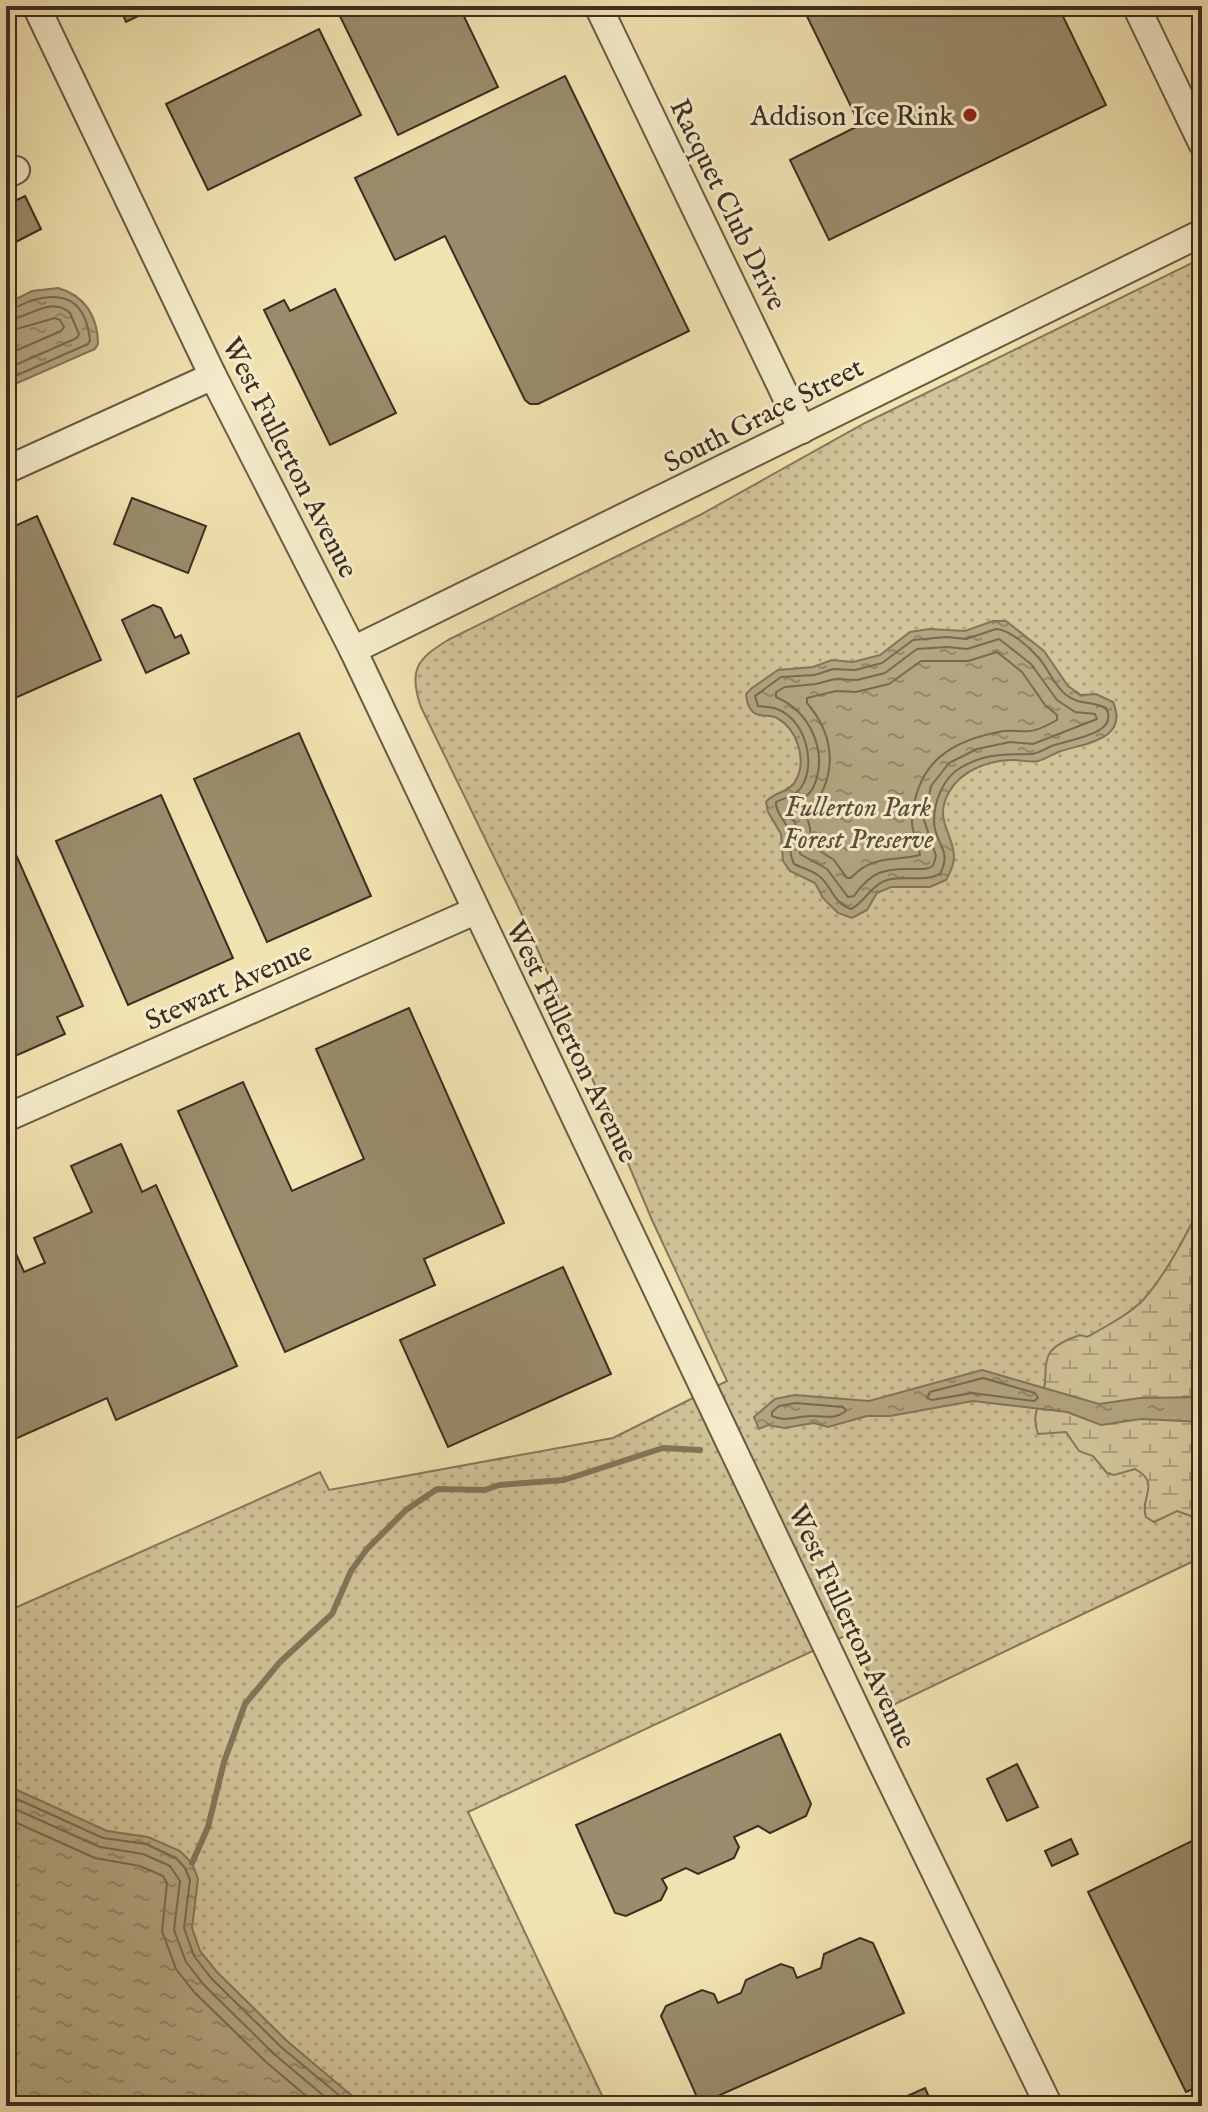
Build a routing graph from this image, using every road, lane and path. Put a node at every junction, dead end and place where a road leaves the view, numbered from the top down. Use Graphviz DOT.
graph roads {
  1 [pos="36,6"];
  2 [pos="598,6"];
  3 [pos="1136,6"];
  4 [pos="1202,143"];
  5 [pos="1202,233"];
  6 [pos="213,376"];
  7 [pos="802,430"];
  8 [pos="6,470"];
  9 [pos="353,650"];
  10 [pos="475,911"];
  11 [pos="6,1118"];
  12 [pos="1049,2106"];
  1 -- 6 [label="street, West Fullerton Avenue"];
  2 -- 7 [label="street, Racquet Club Drive"];
  3 -- 4 [label="street"];
  5 -- 7 [label="street, South Grace Street"];
  6 -- 8 [label="street"];
  6 -- 9 [label="street, West Fullerton Avenue"];
  7 -- 9 [label="street, South Grace Street"];
  9 -- 10 [label="street, West Fullerton Avenue"];
  10 -- 11 [label="street, Stewart Avenue"];
  10 -- 12 [label="street, West Fullerton Avenue"];
}
